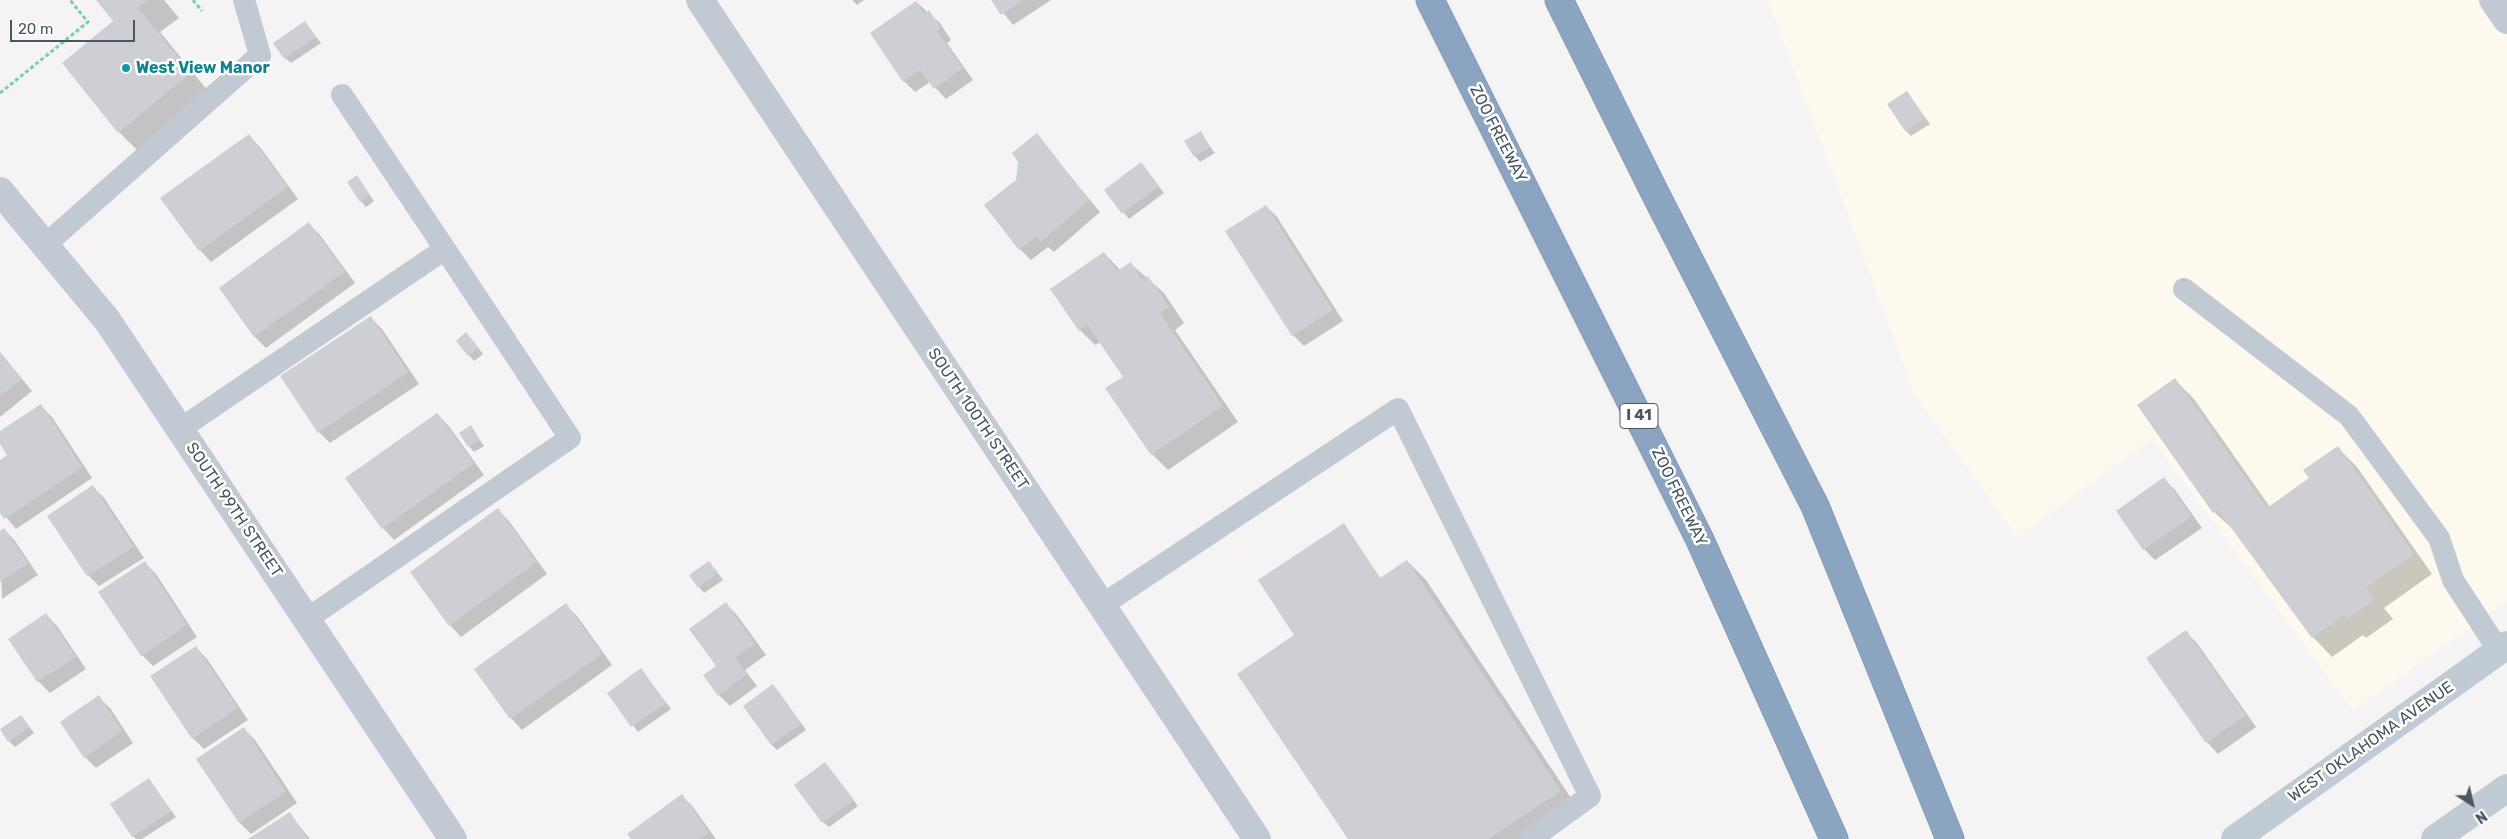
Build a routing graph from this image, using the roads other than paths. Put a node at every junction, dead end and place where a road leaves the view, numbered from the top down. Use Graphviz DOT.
graph roads {
  1 [pos="244,0"];
  2 [pos="700,0"];
  3 [pos="1430,0"];
  4 [pos="1559,0"];
  5 [pos="2493,0"];
  6 [pos="2507,20"];
  7 [pos="342,95"];
  8 [pos="0,191"];
  9 [pos="45,245"];
  10 [pos="445,249"];
  11 [pos="2184,289"];
  12 [pos="180,429"];
  13 [pos="1102,605"];
  14 [pos="307,618"];
  15 [pos="2503,648"];
  16 [pos="2507,788"];
  17 [pos="454,839"];
  18 [pos="1257,839"];
  19 [pos="1531,839"];
  20 [pos="1834,839"];
  21 [pos="1950,839"];
  22 [pos="2235,839"];
  23 [pos="2435,839"];
  1 -- 9 [label="lane"];
  2 -- 13 [label="street, SOUTH 100TH STREET"];
  3 -- 20 [label="highway, ZOO FREEWAY / I 41"];
  4 -- 21 [label="highway"];
  5 -- 6 [label="street"];
  7 -- 10 [label="lane"];
  8 -- 9 [label="street, SOUTH 99TH STREET"];
  9 -- 12 [label="street, SOUTH 99TH STREET"];
  10 -- 12 [label="lane"];
  10 -- 14 [label="lane"];
  11 -- 15 [label="lane"];
  12 -- 14 [label="street, SOUTH 99TH STREET"];
  13 -- 18 [label="street, SOUTH 100TH STREET"];
  13 -- 19 [label="lane"];
  14 -- 17 [label="street, SOUTH 99TH STREET"];
  15 -- 22 [label="main road, WEST OKLAHOMA AVENUE"];
  16 -- 23 [label="main road"];
}
